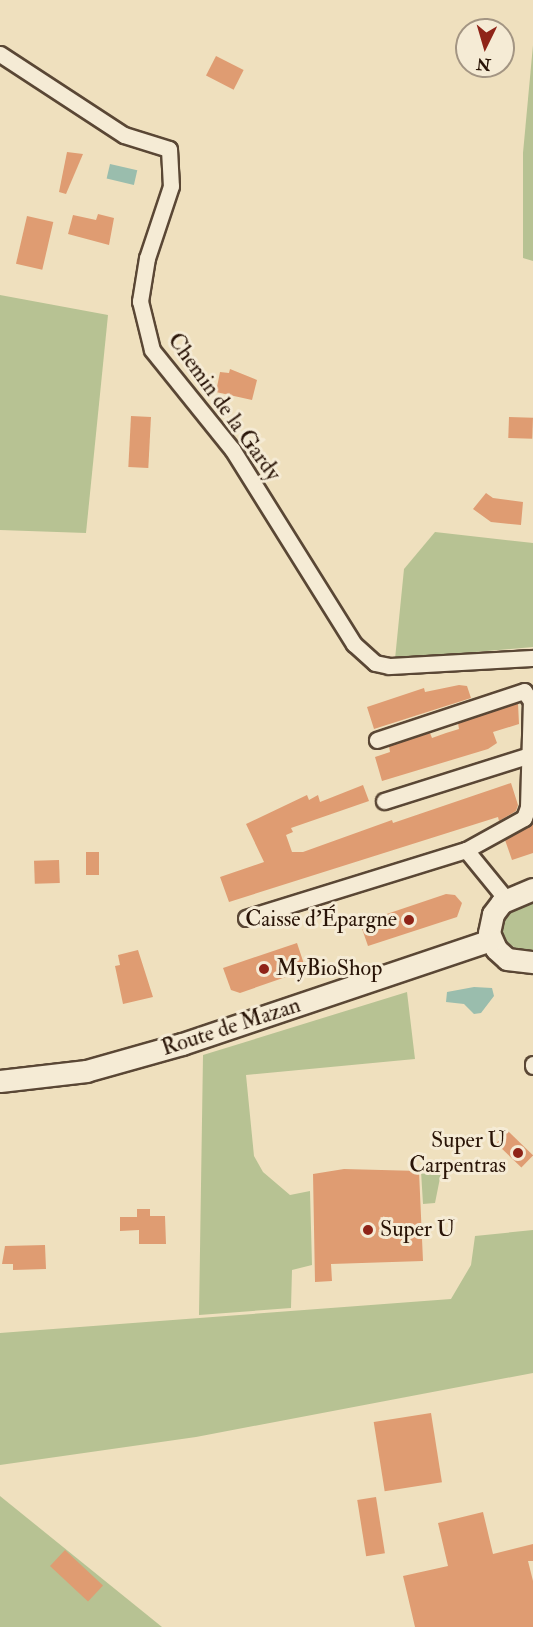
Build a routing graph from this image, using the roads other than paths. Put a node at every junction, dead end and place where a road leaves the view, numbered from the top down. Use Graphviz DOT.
graph roads {
  1 [pos="0,54"];
  2 [pos="533,658"];
  3 [pos="377,740"];
  4 [pos="530,756"];
  5 [pos="384,801"];
  6 [pos="466,850"];
  7 [pos="533,889"];
  8 [pos="506,899"];
  9 [pos="246,918"];
  10 [pos="491,940"];
  11 [pos="533,962"];
  12 [pos="0,1081"];
  1 -- 2 [label="street, Chemin de la Gardy"];
  3 -- 4 [label="street"];
  4 -- 5 [label="street"];
  4 -- 6 [label="street"];
  6 -- 8 [label="street"];
  6 -- 9 [label="street"];
  7 -- 8 [label="main road"];
  8 -- 10 [label="main road"];
  10 -- 11 [label="main road"];
  10 -- 12 [label="main road, Route de Mazan"];
}
